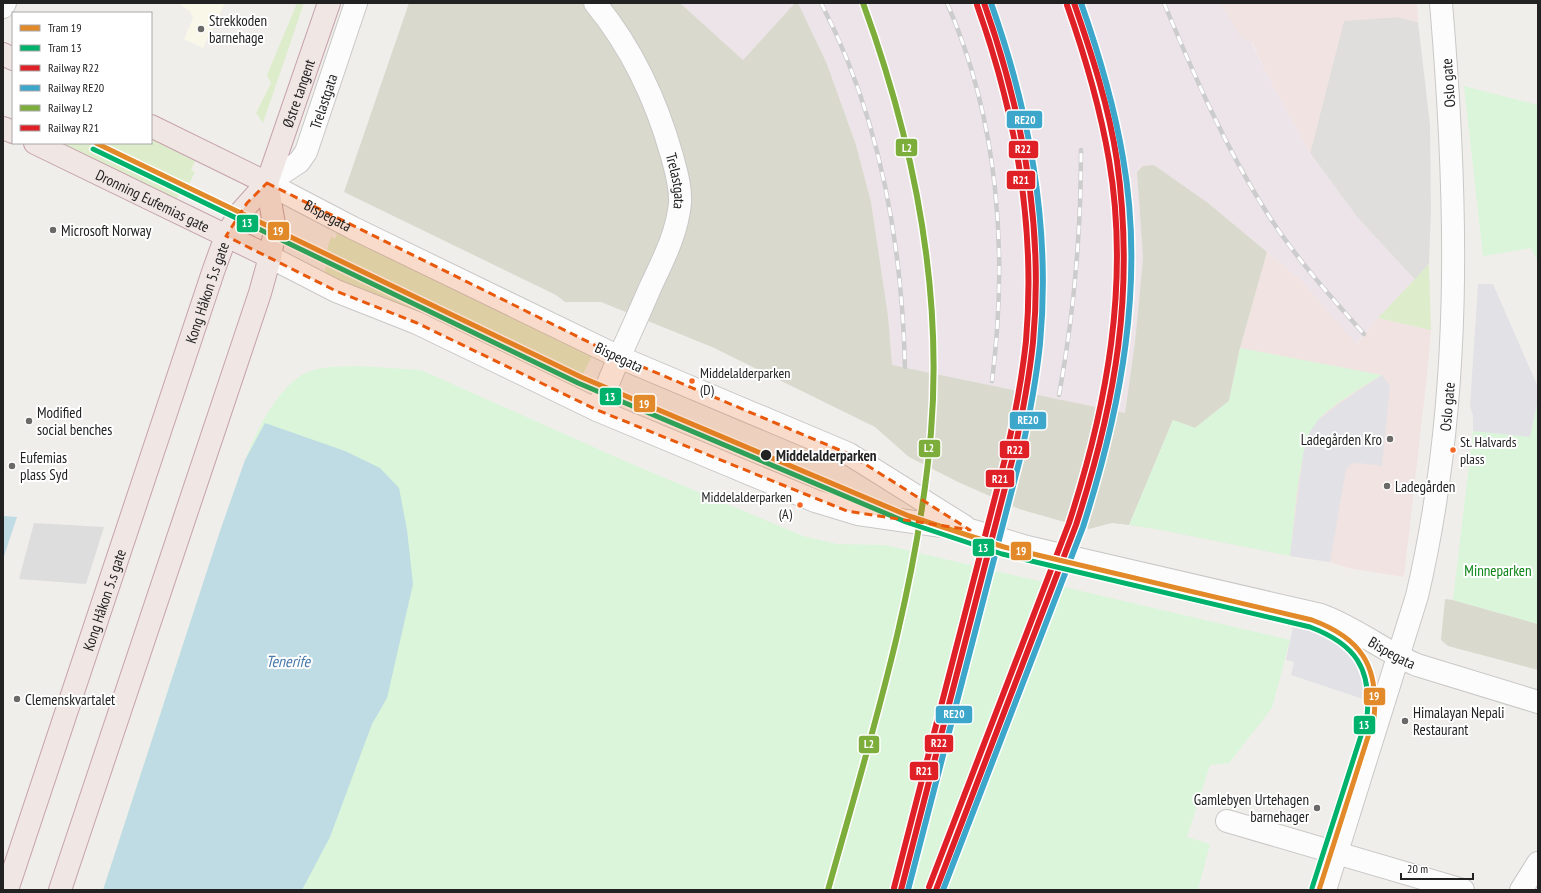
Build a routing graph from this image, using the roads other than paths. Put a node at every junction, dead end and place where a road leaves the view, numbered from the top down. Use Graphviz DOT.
graph roads {
  1 [pos="5,3"];
  2 [pos="329,3"];
  3 [pos="356,3"];
  4 [pos="595,3"];
  5 [pos="1442,3"];
  6 [pos="3,7"];
  7 [pos="3,54"];
  8 [pos="12,58"];
  9 [pos="152,126"];
  10 [pos="37,144"];
  11 [pos="268,183"];
  12 [pos="226,236"];
  13 [pos="270,257"];
  14 [pos="619,357"];
  15 [pos="597,410"];
  16 [pos="970,530"];
  17 [pos="1399,657"];
  18 [pos="1538,702"];
  19 [pos="1228,820"];
  20 [pos="1338,852"];
  21 [pos="1538,863"];
  22 [pos="7,890"];
  23 [pos="60,890"];
  24 [pos="1325,890"];
  25 [pos="1463,890"];
  26 [pos="1521,890"];
  1 -- 6 [label="street"];
  2 -- 11 [label="highway, Østre tangent"];
  3 -- 11 [label="street, Trelastgata"];
  4 -- 14 [label="street, Trelastgata"];
  5 -- 17 [label="street, Oslo gate"];
  7 -- 8 [label="highway"];
  9 -- 11 [label="highway"];
  10 -- 12 [label="highway, Dronning Eufemias gate"];
  11 -- 12 [label="highway, Kong Håkon 5.s gate"];
  11 -- 13 [label="highway"];
  11 -- 14 [label="street, Bispegata"];
  12 -- 13 [label="highway, Dronning Eufemias gate"];
  12 -- 22 [label="highway, Kong Håkon 5.s gate"];
  13 -- 15 [label="street, Bispegata"];
  13 -- 23 [label="highway"];
  14 -- 15 [label="street, Trelastgata"];
  14 -- 16 [label="street, Bispegata"];
  15 -- 16 [label="street, Bispegata"];
  16 -- 17 [label="street, Bispegata"];
  17 -- 18 [label="street, Bispegata"];
  17 -- 20 [label="street, Oslo gate"];
  19 -- 20 [label="street"];
  20 -- 24 [label="street, Oslo gate"];
  20 -- 25 [label="street"];
  21 -- 26 [label="street"];
}
